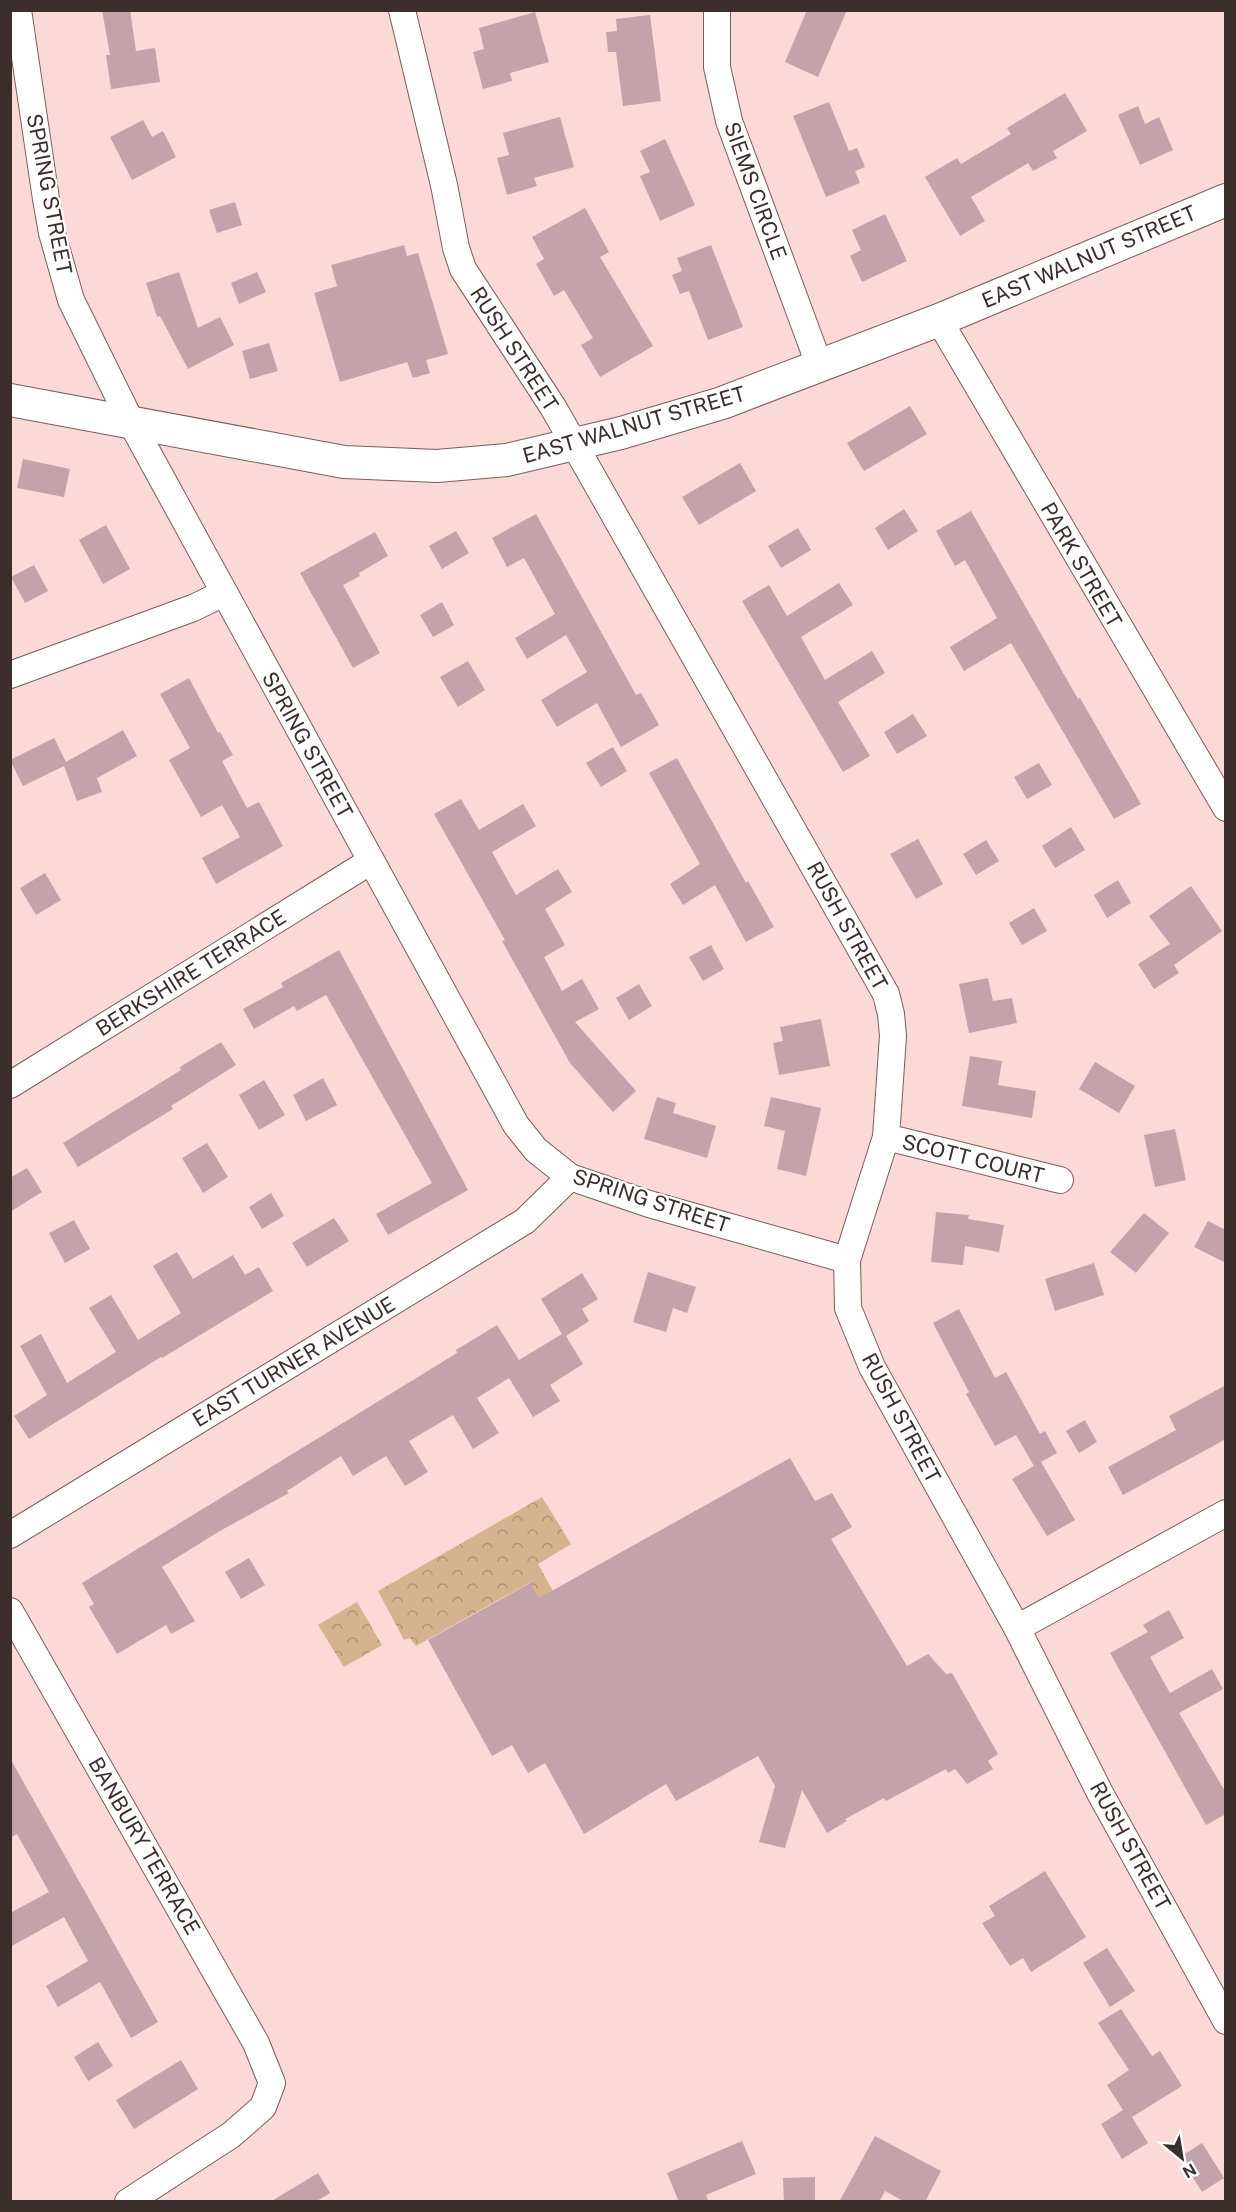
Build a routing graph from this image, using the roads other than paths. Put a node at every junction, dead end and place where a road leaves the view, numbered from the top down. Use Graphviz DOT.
graph roads {
  1 [pos="18,10"];
  2 [pos="402,10"];
  3 [pos="717,10"];
  4 [pos="1226,200"];
  5 [pos="939,320"];
  6 [pos="820,367"];
  7 [pos="10,400"];
  8 [pos="132,424"];
  9 [pos="573,446"];
  10 [pos="224,593"];
  11 [pos="10,675"];
  12 [pos="1226,808"];
  13 [pos="371,861"];
  14 [pos="10,1085"];
  15 [pos="886,1137"];
  16 [pos="570,1178"];
  17 [pos="1060,1180"];
  18 [pos="847,1260"];
  19 [pos="1226,1513"];
  20 [pos="10,1535"];
  21 [pos="10,1611"];
  22 [pos="1017,1628"];
  23 [pos="1226,2021"];
  24 [pos="128,2202"];
  1 -- 8 [label="street, SPRING STREET"];
  2 -- 9 [label="street, RUSH STREET"];
  3 -- 6 [label="street, SIEMS CIRCLE"];
  4 -- 5 [label="street, EAST WALNUT STREET"];
  5 -- 6 [label="street, EAST WALNUT STREET"];
  5 -- 12 [label="street, PARK STREET"];
  6 -- 9 [label="street, EAST WALNUT STREET"];
  7 -- 8 [label="street, EAST WALNUT STREET"];
  8 -- 9 [label="street, EAST WALNUT STREET"];
  8 -- 10 [label="street, SPRING STREET"];
  9 -- 15 [label="street, RUSH STREET"];
  10 -- 11 [label="street"];
  10 -- 13 [label="street, SPRING STREET"];
  13 -- 14 [label="street, BERKSHIRE TERRACE"];
  13 -- 16 [label="street, SPRING STREET"];
  15 -- 17 [label="street, SCOTT COURT"];
  15 -- 18 [label="street, RUSH STREET"];
  16 -- 18 [label="street, SPRING STREET"];
  16 -- 20 [label="street, EAST TURNER AVENUE"];
  18 -- 22 [label="street, RUSH STREET"];
  19 -- 22 [label="street"];
  21 -- 24 [label="street, BANBURY TERRACE"];
  22 -- 23 [label="street, RUSH STREET"];
}
